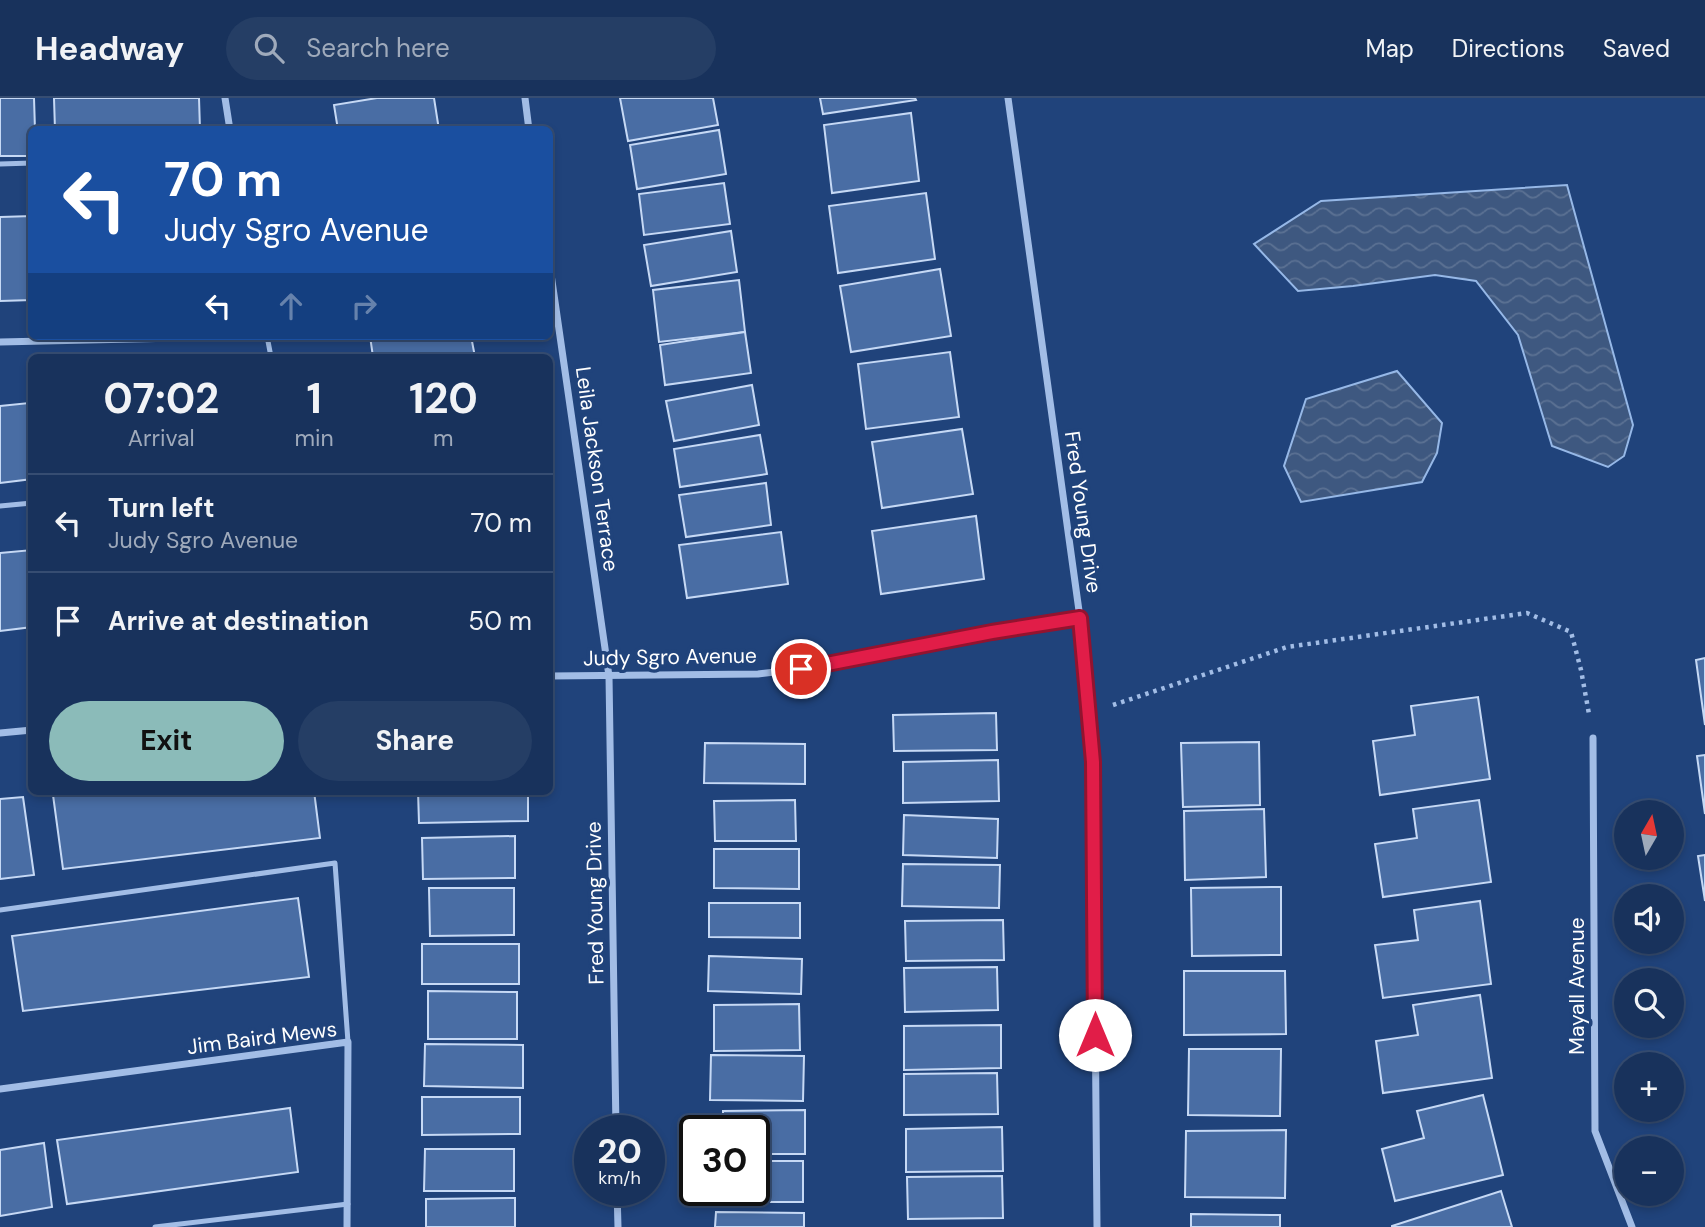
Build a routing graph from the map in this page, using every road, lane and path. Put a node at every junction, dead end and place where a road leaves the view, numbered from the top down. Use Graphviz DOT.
graph roads {
  1 [pos="225,98"];
  2 [pos="525,98"];
  3 [pos="1008,98"];
  4 [pos="229,126"];
  5 [pos="528,126"];
  6 [pos="28,163"];
  7 [pos="0,164"];
  8 [pos="553,288"];
  9 [pos="89,340"];
  10 [pos="0,342"];
  11 [pos="28,503"];
  12 [pos="0,506"];
  13 [pos="1080,618"];
  14 [pos="553,676"];
  15 [pos="609,676"];
  16 [pos="1089,713"];
  17 [pos="28,730"];
  18 [pos="0,733"];
  19 [pos="1593,738"];
  20 [pos="0,911"];
  21 [pos="348,1042"];
  22 [pos="0,1090"];
  23 [pos="616,1115"];
  24 [pos="348,1204"];
  25 [pos="617,1206"];
  26 [pos="155,1227"];
  27 [pos="348,1227"];
  28 [pos="618,1227"];
  29 [pos="1097,1227"];
  30 [pos="1632,1227"];
  1 -- 4 [label="street"];
  2 -- 5 [label="street"];
  3 -- 13 [label="street, Fred Young Drive"];
  6 -- 7 [label="lane"];
  8 -- 15 [label="street, Leila Jackson Terrace"];
  9 -- 10 [label="street"];
  11 -- 12 [label="lane"];
  13 -- 15 [label="street, Judy Sgro Avenue"];
  13 -- 16 [label="street, Fred Young Drive"];
  14 -- 15 [label="street, Judy Sgro Avenue"];
  15 -- 23 [label="street, Fred Young Drive"];
  16 -- 19 [label="path"];
  16 -- 29 [label="street, Fred Young Drive"];
  17 -- 18 [label="street"];
  19 -- 30 [label="street, Mayall Avenue"];
  20 -- 21 [label="lane"];
  21 -- 22 [label="street, Jim Baird Mews"];
  21 -- 24 [label="street, Jim Baird Mews"];
  24 -- 26 [label="lane"];
  24 -- 27 [label="street, Jim Baird Mews"];
  25 -- 28 [label="street"];
}
